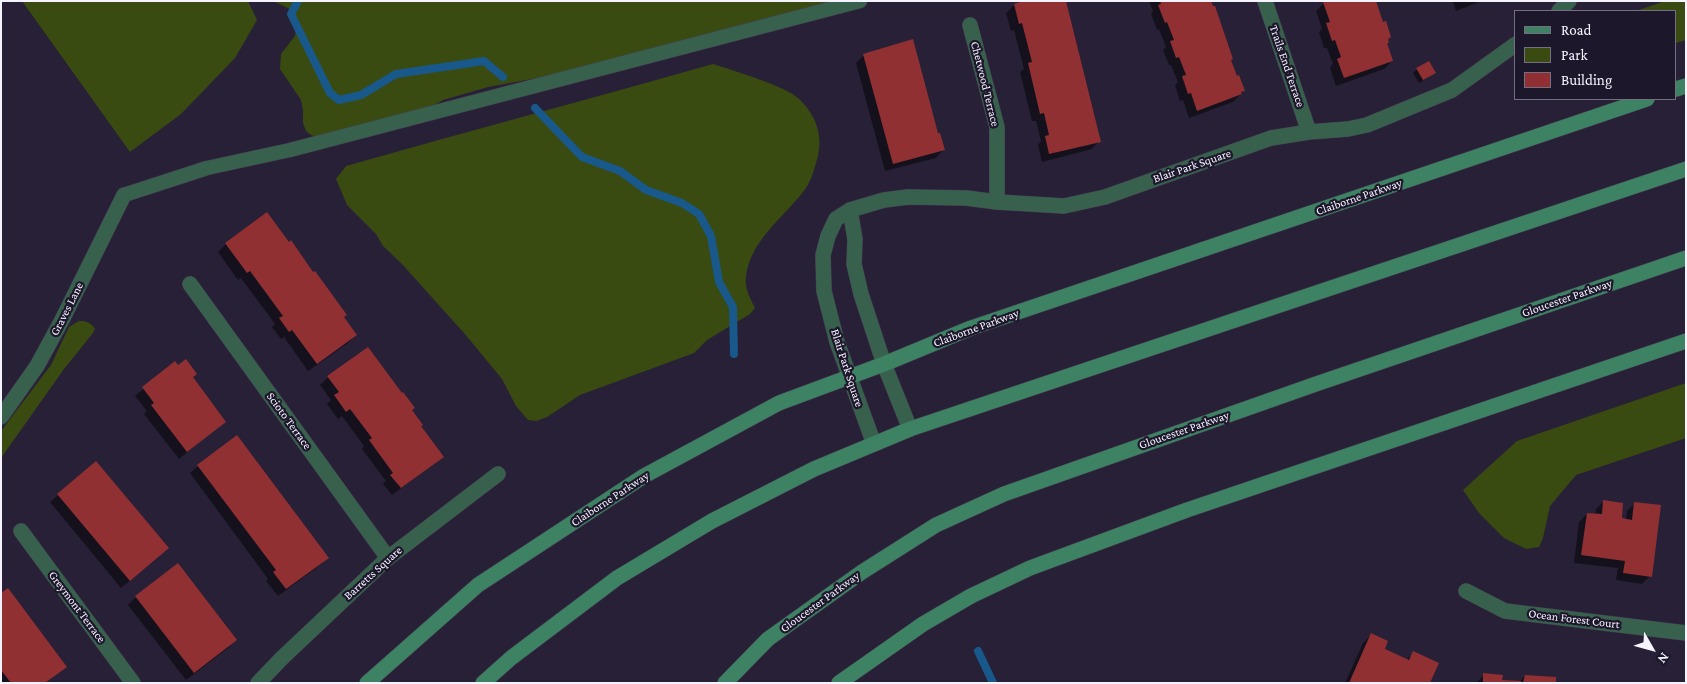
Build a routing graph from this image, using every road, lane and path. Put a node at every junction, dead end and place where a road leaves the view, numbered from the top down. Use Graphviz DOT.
graph roads {
  1 [pos="860,1"];
  2 [pos="1265,1"];
  3 [pos="1569,1"];
  4 [pos="1560,10"];
  5 [pos="970,25"];
  6 [pos="1514,45"];
  7 [pos="1644,100"];
  8 [pos="1309,132"];
  9 [pos="1686,170"];
  10 [pos="124,195"];
  11 [pos="997,202"];
  12 [pos="850,210"];
  13 [pos="1686,258"];
  14 [pos="190,284"];
  15 [pos="1686,341"];
  16 [pos="884,364"];
  17 [pos="849,376"];
  18 [pos="1,417"];
  19 [pos="910,429"];
  20 [pos="874,444"];
  21 [pos="498,474"];
  22 [pos="21,531"];
  23 [pos="388,558"];
  24 [pos="1466,591"];
  25 [pos="1686,633"];
  26 [pos="133,683"];
  27 [pos="258,683"];
  28 [pos="367,683"];
  29 [pos="483,683"];
  30 [pos="725,683"];
  31 [pos="839,683"];
  1 -- 10 [label="lane"];
  2 -- 8 [label="street, Trails End Terrace"];
  3 -- 4 [label="street"];
  5 -- 11 [label="street, Chetwood Terrace"];
  6 -- 8 [label="street, Blair Park Square"];
  7 -- 16 [label="main road, Claiborne Parkway"];
  8 -- 11 [label="street, Blair Park Square"];
  9 -- 19 [label="main road"];
  10 -- 18 [label="street, Graves Lane"];
  11 -- 12 [label="street, Blair Park Square"];
  12 -- 16 [label="street"];
  12 -- 17 [label="street, Blair Park Square"];
  13 -- 30 [label="main road, Gloucester Parkway"];
  14 -- 23 [label="street, Scioto Terrace"];
  15 -- 31 [label="main road"];
  16 -- 17 [label="main road, Claiborne Parkway"];
  16 -- 19 [label="street"];
  17 -- 20 [label="street, Blair Park Square"];
  17 -- 28 [label="main road, Claiborne Parkway"];
  19 -- 20 [label="main road"];
  20 -- 29 [label="main road"];
  21 -- 23 [label="street, Barretts Square"];
  22 -- 26 [label="street, Greymont Terrace"];
  23 -- 27 [label="street, Barretts Square"];
  24 -- 25 [label="street, Ocean Forest Court"];
}
